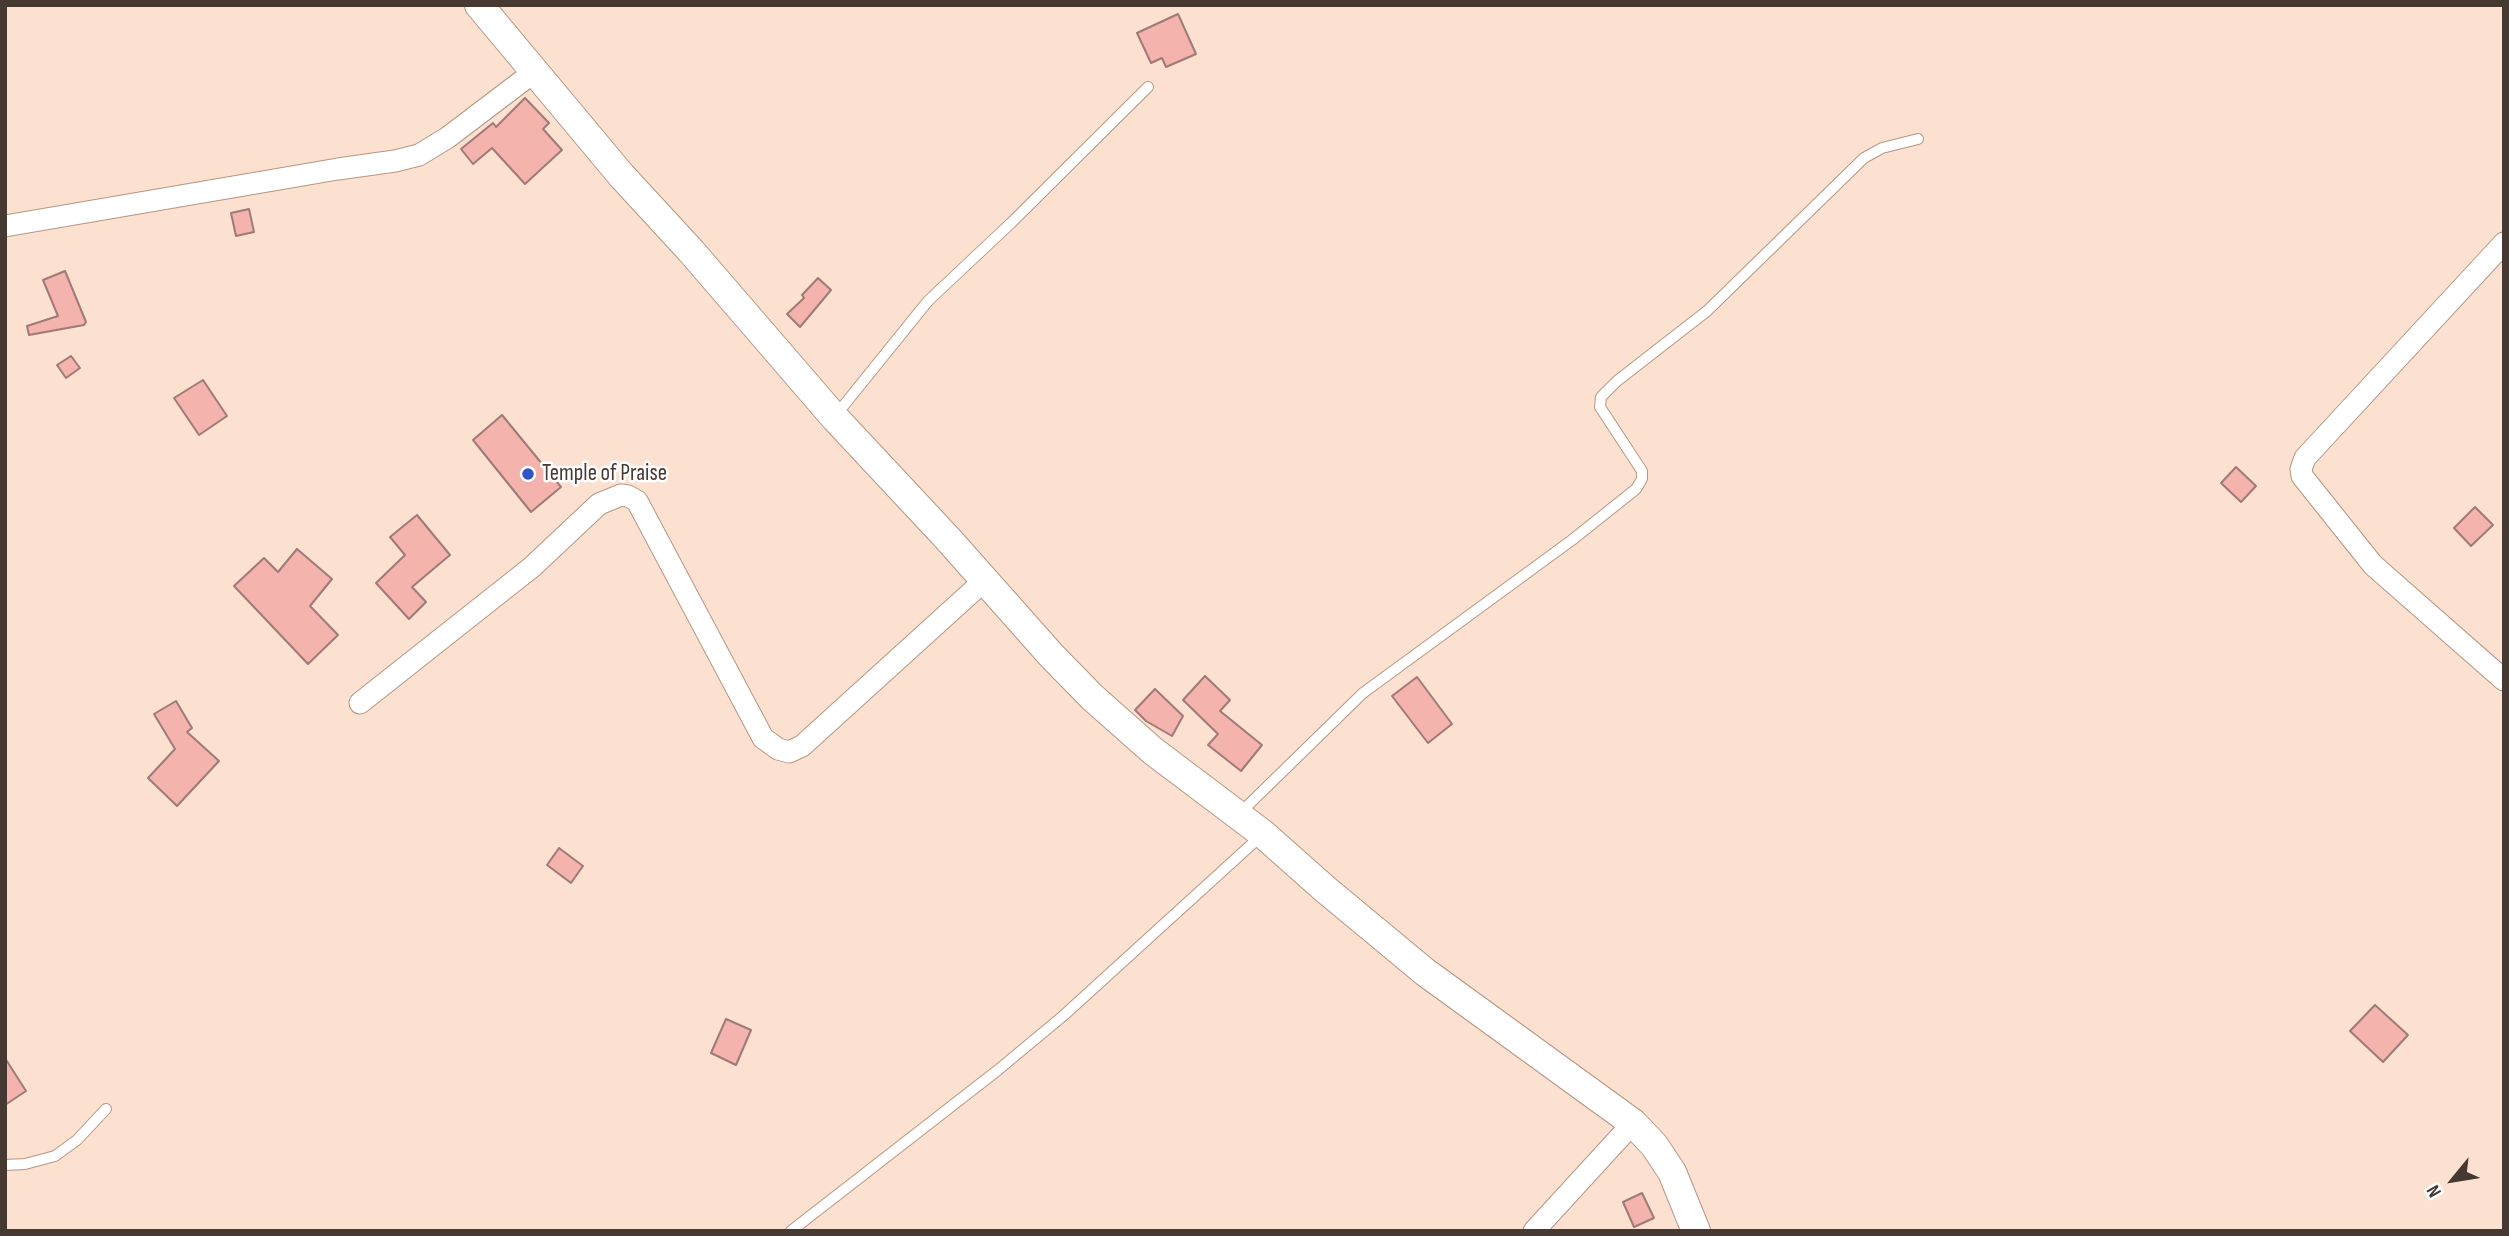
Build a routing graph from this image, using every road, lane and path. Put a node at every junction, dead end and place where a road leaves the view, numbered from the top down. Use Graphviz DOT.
graph roads {
  1 [pos="479,5"];
  2 [pos="534,72"];
  3 [pos="1148,87"];
  4 [pos="1918,138"];
  5 [pos="5,226"];
  6 [pos="2504,243"];
  7 [pos="835,418"];
  8 [pos="985,580"];
  9 [pos="2504,680"];
  10 [pos="360,703"];
  11 [pos="1238,815"];
  12 [pos="1263,834"];
  13 [pos="106,1109"];
  14 [pos="1633,1123"];
  15 [pos="5,1166"];
  16 [pos="791,1231"];
  17 [pos="1534,1231"];
  18 [pos="1696,1231"];
  1 -- 2 [label="street"];
  2 -- 5 [label="street"];
  2 -- 7 [label="street"];
  3 -- 7 [label="lane"];
  4 -- 11 [label="lane"];
  6 -- 9 [label="street"];
  7 -- 8 [label="street"];
  8 -- 10 [label="street"];
  8 -- 11 [label="street"];
  11 -- 12 [label="street"];
  12 -- 14 [label="street"];
  12 -- 16 [label="lane"];
  13 -- 15 [label="lane"];
  14 -- 17 [label="street"];
  14 -- 18 [label="street"];
}
